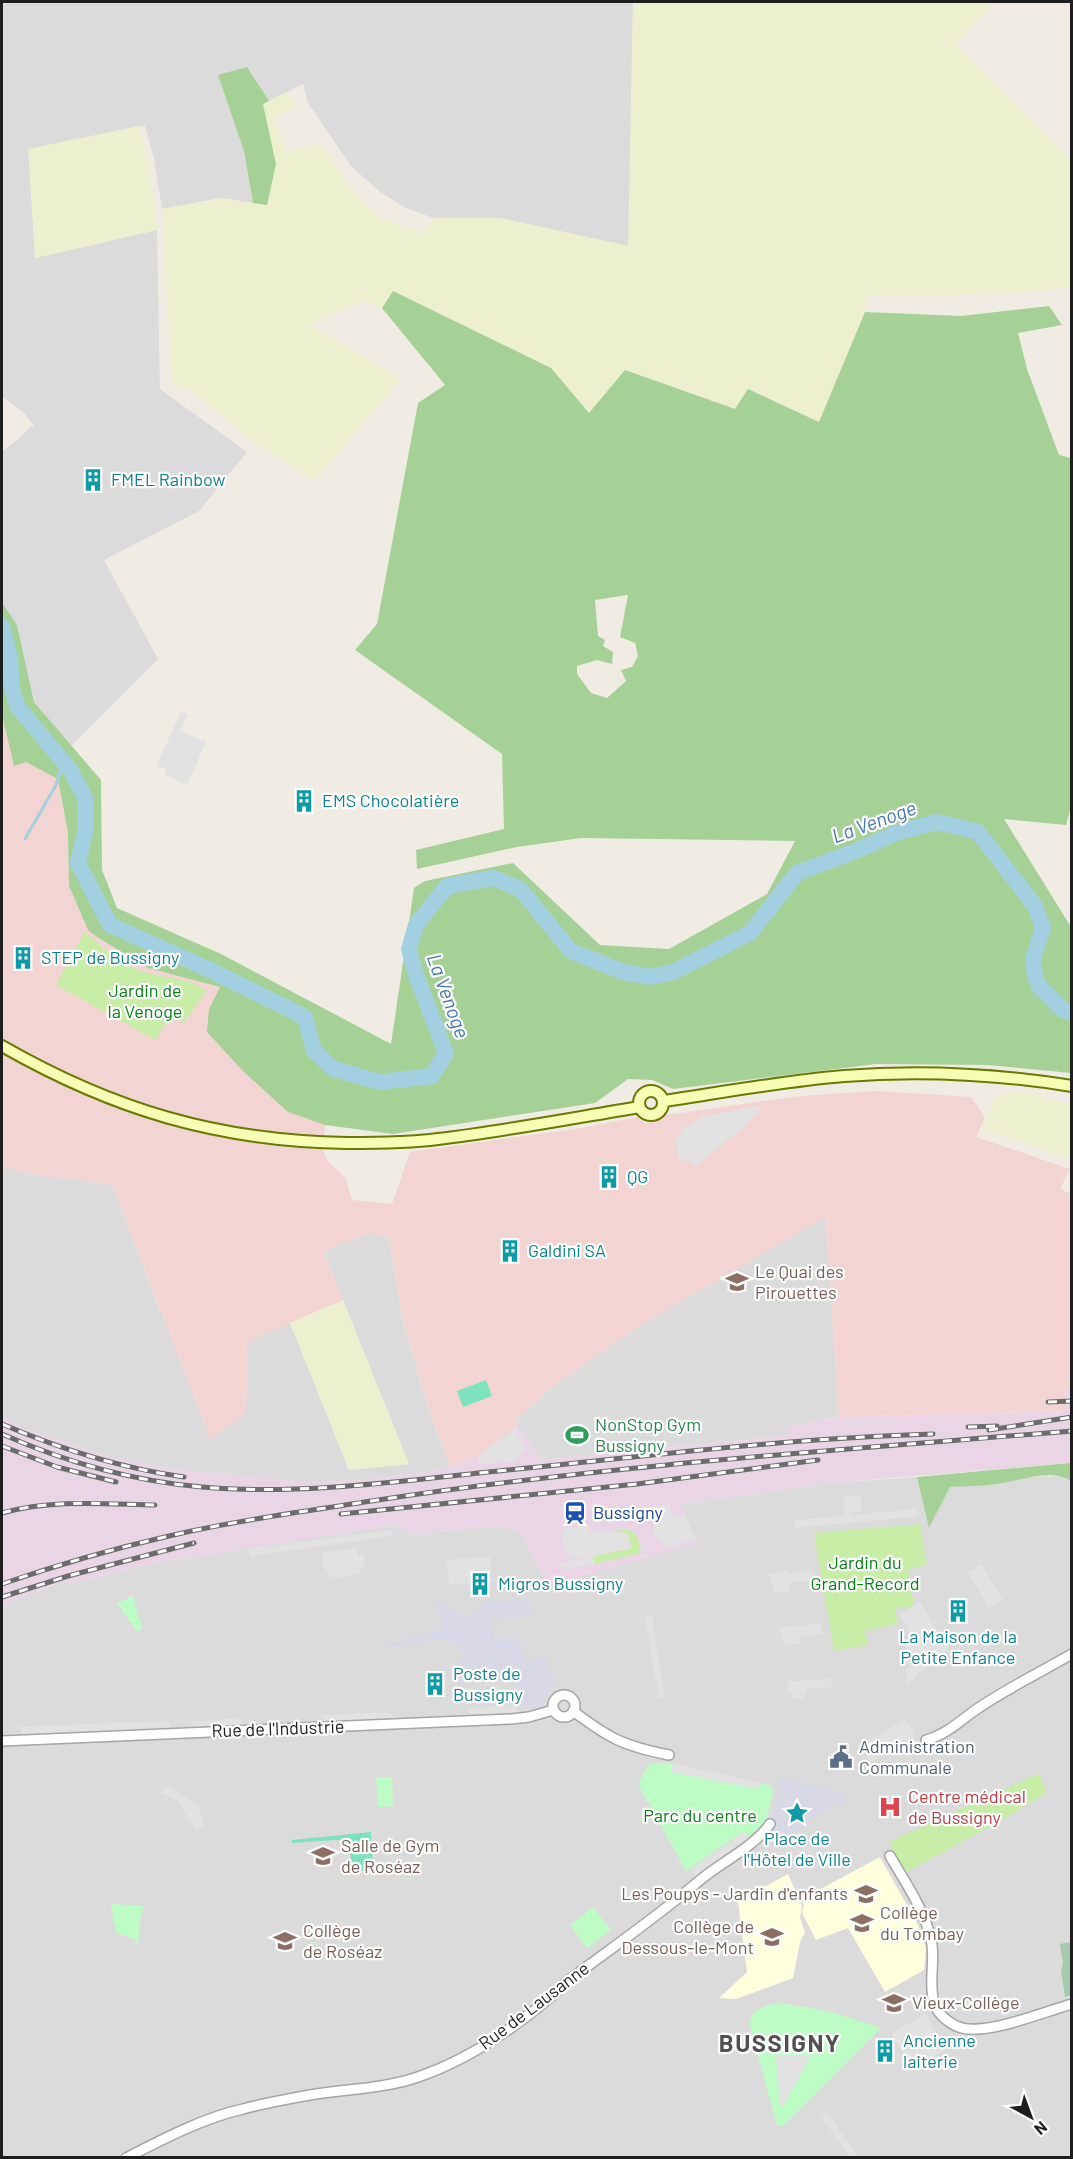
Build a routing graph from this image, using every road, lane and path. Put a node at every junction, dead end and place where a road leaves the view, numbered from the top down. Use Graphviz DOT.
graph roads {
  1 [pos="2,1046"];
  2 [pos="1071,1086"];
  3 [pos="663,1101"];
  4 [pos="640,1107"];
  5 [pos="1071,1654"];
  6 [pos="553,1710"];
  7 [pos="573,1711"];
  8 [pos="926,1740"];
  9 [pos="2,1741"];
  10 [pos="669,1755"];
  11 [pos="770,1824"];
  12 [pos="890,1856"];
  13 [pos="1071,2004"];
  14 [pos="126,2157"];
  1 -- 4 [label="main road"];
  2 -- 3 [label="main road"];
  3 -- 4 [label="main road"];
  3 -- 4 [label="main road"];
  5 -- 8 [label="street"];
  6 -- 7 [label="street"];
  6 -- 7 [label="street"];
  6 -- 9 [label="street, Rue de l'Industrie"];
  7 -- 10 [label="street"];
  11 -- 14 [label="street, Rue de Lausanne"];
  12 -- 13 [label="street"];
}
